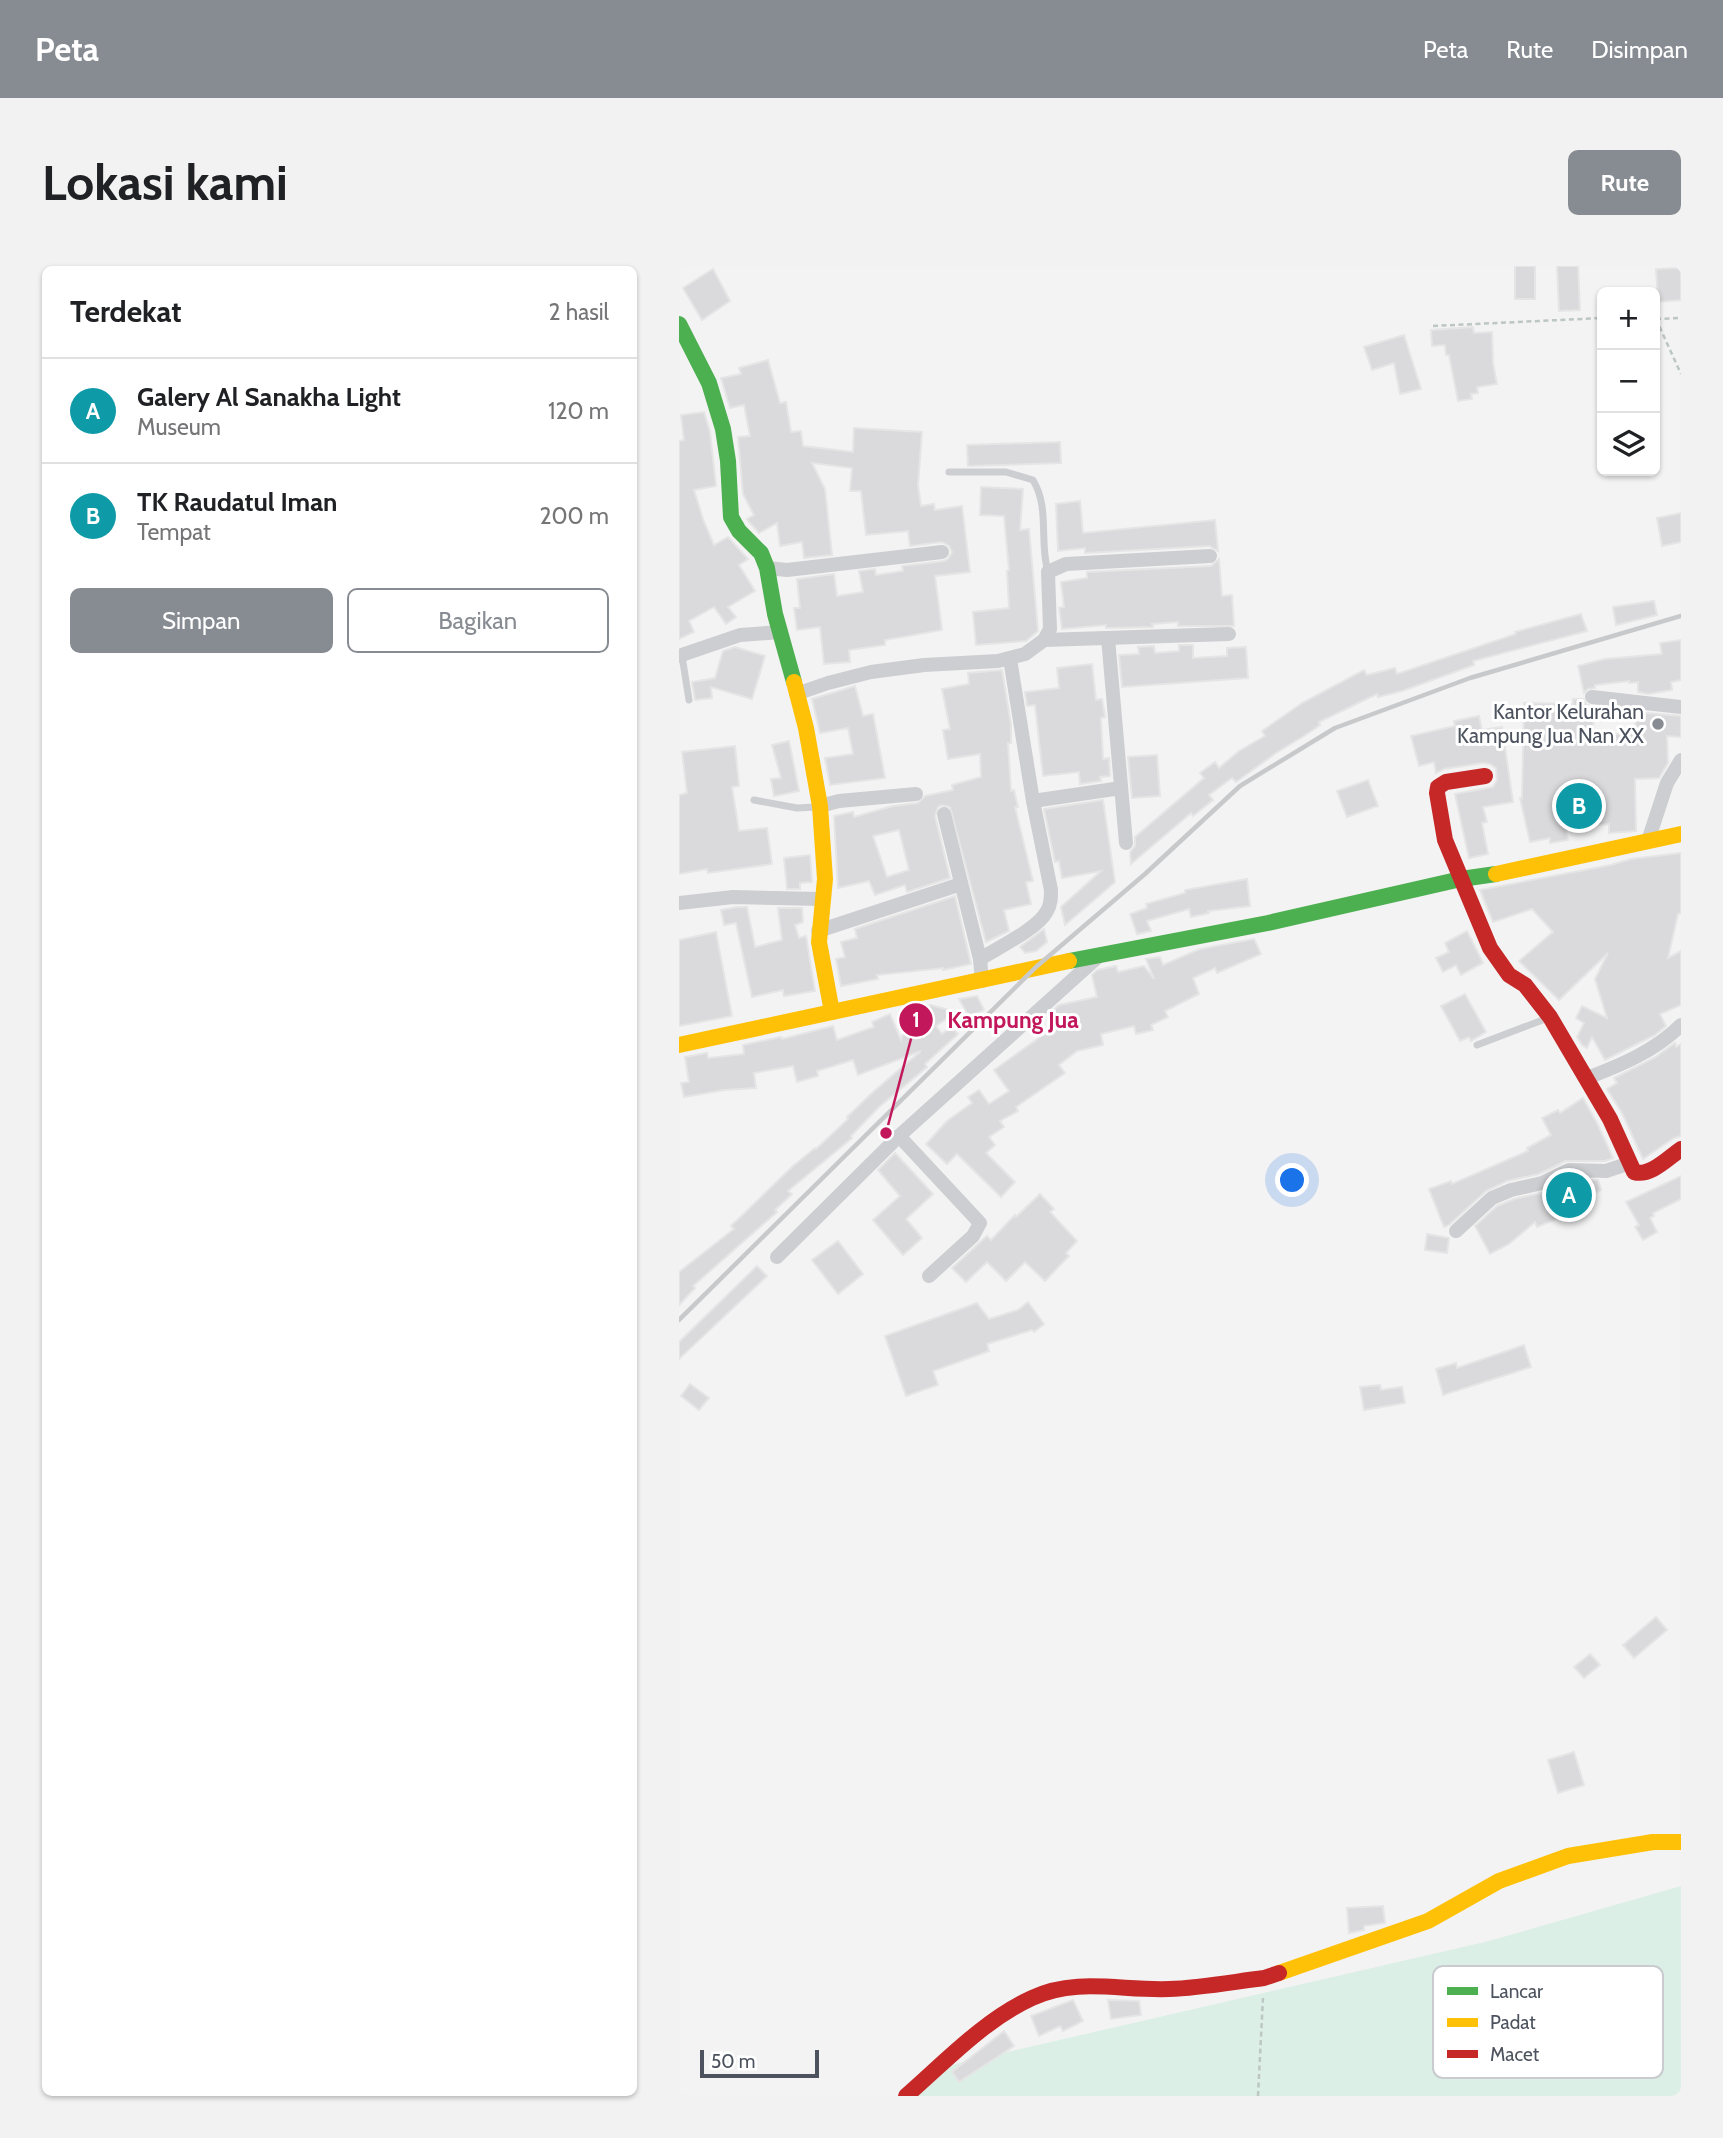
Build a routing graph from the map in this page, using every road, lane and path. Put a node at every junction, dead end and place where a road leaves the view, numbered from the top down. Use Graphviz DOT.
graph roads {
  1 [pos="1597,318"];
  2 [pos="1681,318"];
  3 [pos="1660,319"];
  4 [pos="679,324"];
  5 [pos="1433,327"];
  6 [pos="1660,330"];
  7 [pos="1681,374"];
  8 [pos="949,472"];
  9 [pos="942,552"];
  10 [pos="1210,556"];
  11 [pos="767,569"];
  12 [pos="1048,572"];
  13 [pos="781,632"];
  14 [pos="1229,634"];
  15 [pos="1108,638"];
  16 [pos="1044,640"];
  17 [pos="681,656"];
  18 [pos="1010,659"];
  19 [pos="796,694"];
  20 [pos="1592,697"];
  21 [pos="689,700"];
  22 [pos="1681,707"];
  23 [pos="1681,760"];
  24 [pos="1485,776"];
  25 [pos="1121,788"];
  26 [pos="916,794"];
  27 [pos="754,800"];
  28 [pos="1033,801"];
  29 [pos="820,806"];
  30 [pos="944,814"];
  31 [pos="1681,834"];
  32 [pos="1648,841"];
  33 [pos="1126,843"];
  34 [pos="1461,879"];
  35 [pos="961,884"];
  36 [pos="821,899"];
  37 [pos="679,904"];
  38 [pos="818,931"];
  39 [pos="1101,954"];
  40 [pos="980,959"];
  41 [pos="982,981"];
  42 [pos="832,1012"];
  43 [pos="1550,1017"];
  44 [pos="1681,1025"];
  45 [pos="679,1045"];
  46 [pos="1477,1045"];
  47 [pos="1587,1078"];
  48 [pos="899,1136"];
  49 [pos="1681,1149"];
  50 [pos="1630,1163"];
  51 [pos="1456,1231"];
  52 [pos="777,1257"];
  53 [pos="929,1276"];
  54 [pos="1681,1842"];
  55 [pos="1264,1978"];
  56 [pos="906,2096"];
  57 [pos="1258,2096"];
  1 -- 5 [label="path"];
  2 -- 3 [label="path"];
  4 -- 11 [label="street"];
  6 -- 7 [label="path"];
  8 -- 12 [label="lane"];
  9 -- 11 [label="street"];
  10 -- 12 [label="street"];
  11 -- 13 [label="street"];
  12 -- 16 [label="street"];
  13 -- 17 [label="street"];
  13 -- 19 [label="street"];
  14 -- 15 [label="street"];
  15 -- 16 [label="street"];
  15 -- 25 [label="street"];
  16 -- 18 [label="street"];
  17 -- 21 [label="lane"];
  18 -- 19 [label="street"];
  18 -- 28 [label="street"];
  19 -- 29 [label="street"];
  20 -- 22 [label="street"];
  23 -- 32 [label="street"];
  24 -- 34 [label="street"];
  25 -- 28 [label="street"];
  25 -- 33 [label="street"];
  26 -- 29 [label="street"];
  27 -- 29 [label="lane"];
  28 -- 40 [label="street"];
  29 -- 36 [label="street"];
  30 -- 35 [label="street"];
  31 -- 32 [label="street"];
  32 -- 34 [label="street"];
  34 -- 39 [label="street"];
  34 -- 43 [label="street"];
  35 -- 38 [label="street"];
  35 -- 40 [label="street"];
  36 -- 37 [label="street"];
  36 -- 38 [label="street"];
  38 -- 42 [label="street"];
  39 -- 41 [label="street"];
  39 -- 48 [label="street"];
  40 -- 41 [label="street"];
  41 -- 42 [label="street"];
  42 -- 45 [label="street"];
  43 -- 46 [label="lane"];
  43 -- 47 [label="street"];
  44 -- 47 [label="street"];
  47 -- 50 [label="street"];
  48 -- 52 [label="street"];
  48 -- 53 [label="street"];
  49 -- 50 [label="street"];
  50 -- 51 [label="street"];
  54 -- 55 [label="street"];
  55 -- 56 [label="street"];
  55 -- 57 [label="path"];
}
